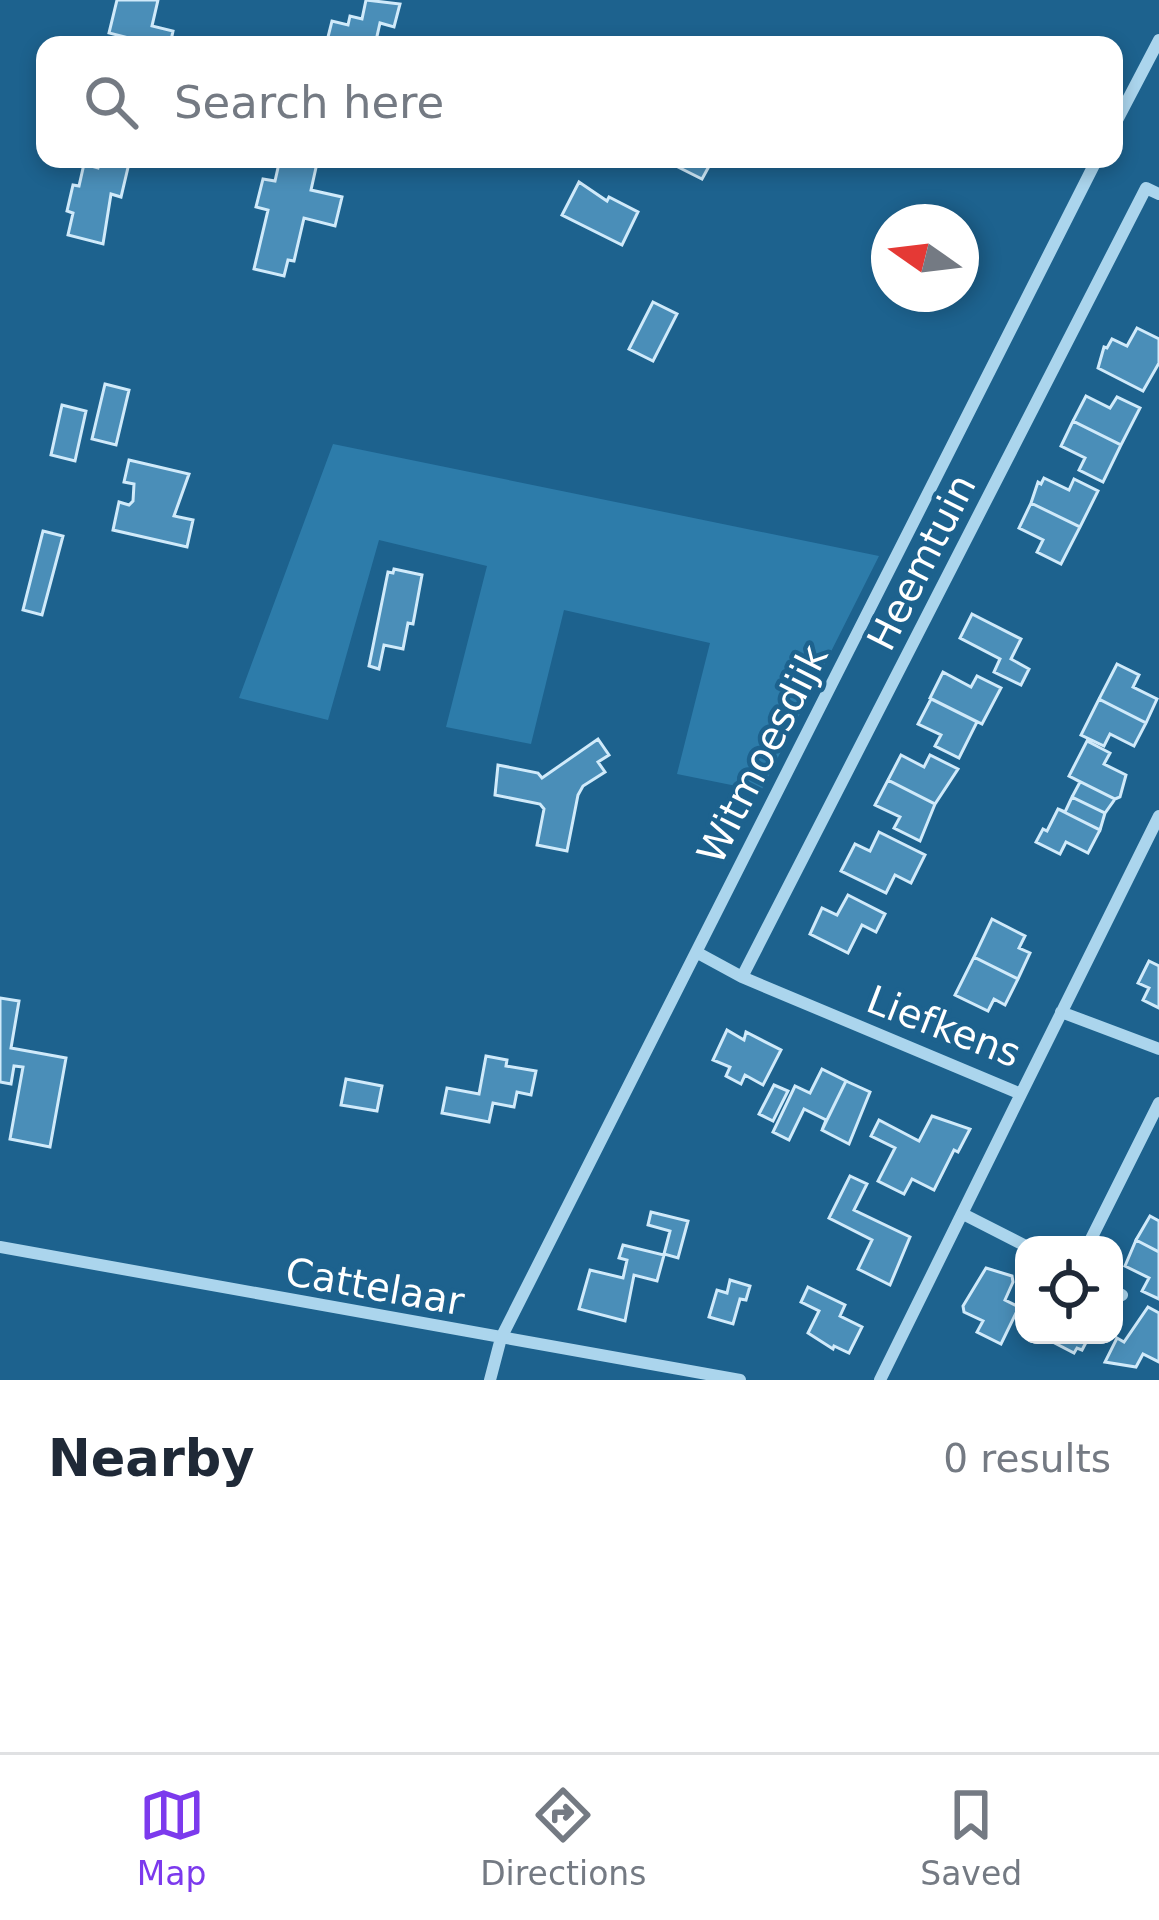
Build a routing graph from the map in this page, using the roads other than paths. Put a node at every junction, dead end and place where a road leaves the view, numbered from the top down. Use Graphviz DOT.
graph roads {
  1 [pos="1159,40"];
  2 [pos="1123,109"];
  3 [pos="1092,168"];
  4 [pos="1159,194"];
  5 [pos="1159,816"];
  6 [pos="696,952"];
  7 [pos="742,976"];
  8 [pos="1061,1012"];
  9 [pos="1159,1049"];
  10 [pos="1021,1094"];
  11 [pos="1159,1102"];
  12 [pos="965,1215"];
  13 [pos="1092,1236"];
  14 [pos="1015,1240"];
  15 [pos="0,1247"];
  16 [pos="501,1339"];
  17 [pos="490,1380"];
  18 [pos="740,1380"];
  19 [pos="880,1380"];
  1 -- 2 [label="street"];
  3 -- 6 [label="street, Witmoesdijk"];
  4 -- 7 [label="street, Heemtuin"];
  5 -- 8 [label="street, Liefkens"];
  6 -- 7 [label="street, Liefkens"];
  6 -- 16 [label="street, Witmoesdijk"];
  7 -- 10 [label="street, Liefkens"];
  8 -- 9 [label="street"];
  8 -- 10 [label="street, Liefkens"];
  10 -- 12 [label="street"];
  11 -- 13 [label="street"];
  12 -- 14 [label="street"];
  12 -- 19 [label="street"];
  15 -- 16 [label="street, Cattelaar"];
  16 -- 17 [label="street, Witmoesdijk"];
  16 -- 18 [label="street, Cattelaar"];
}
